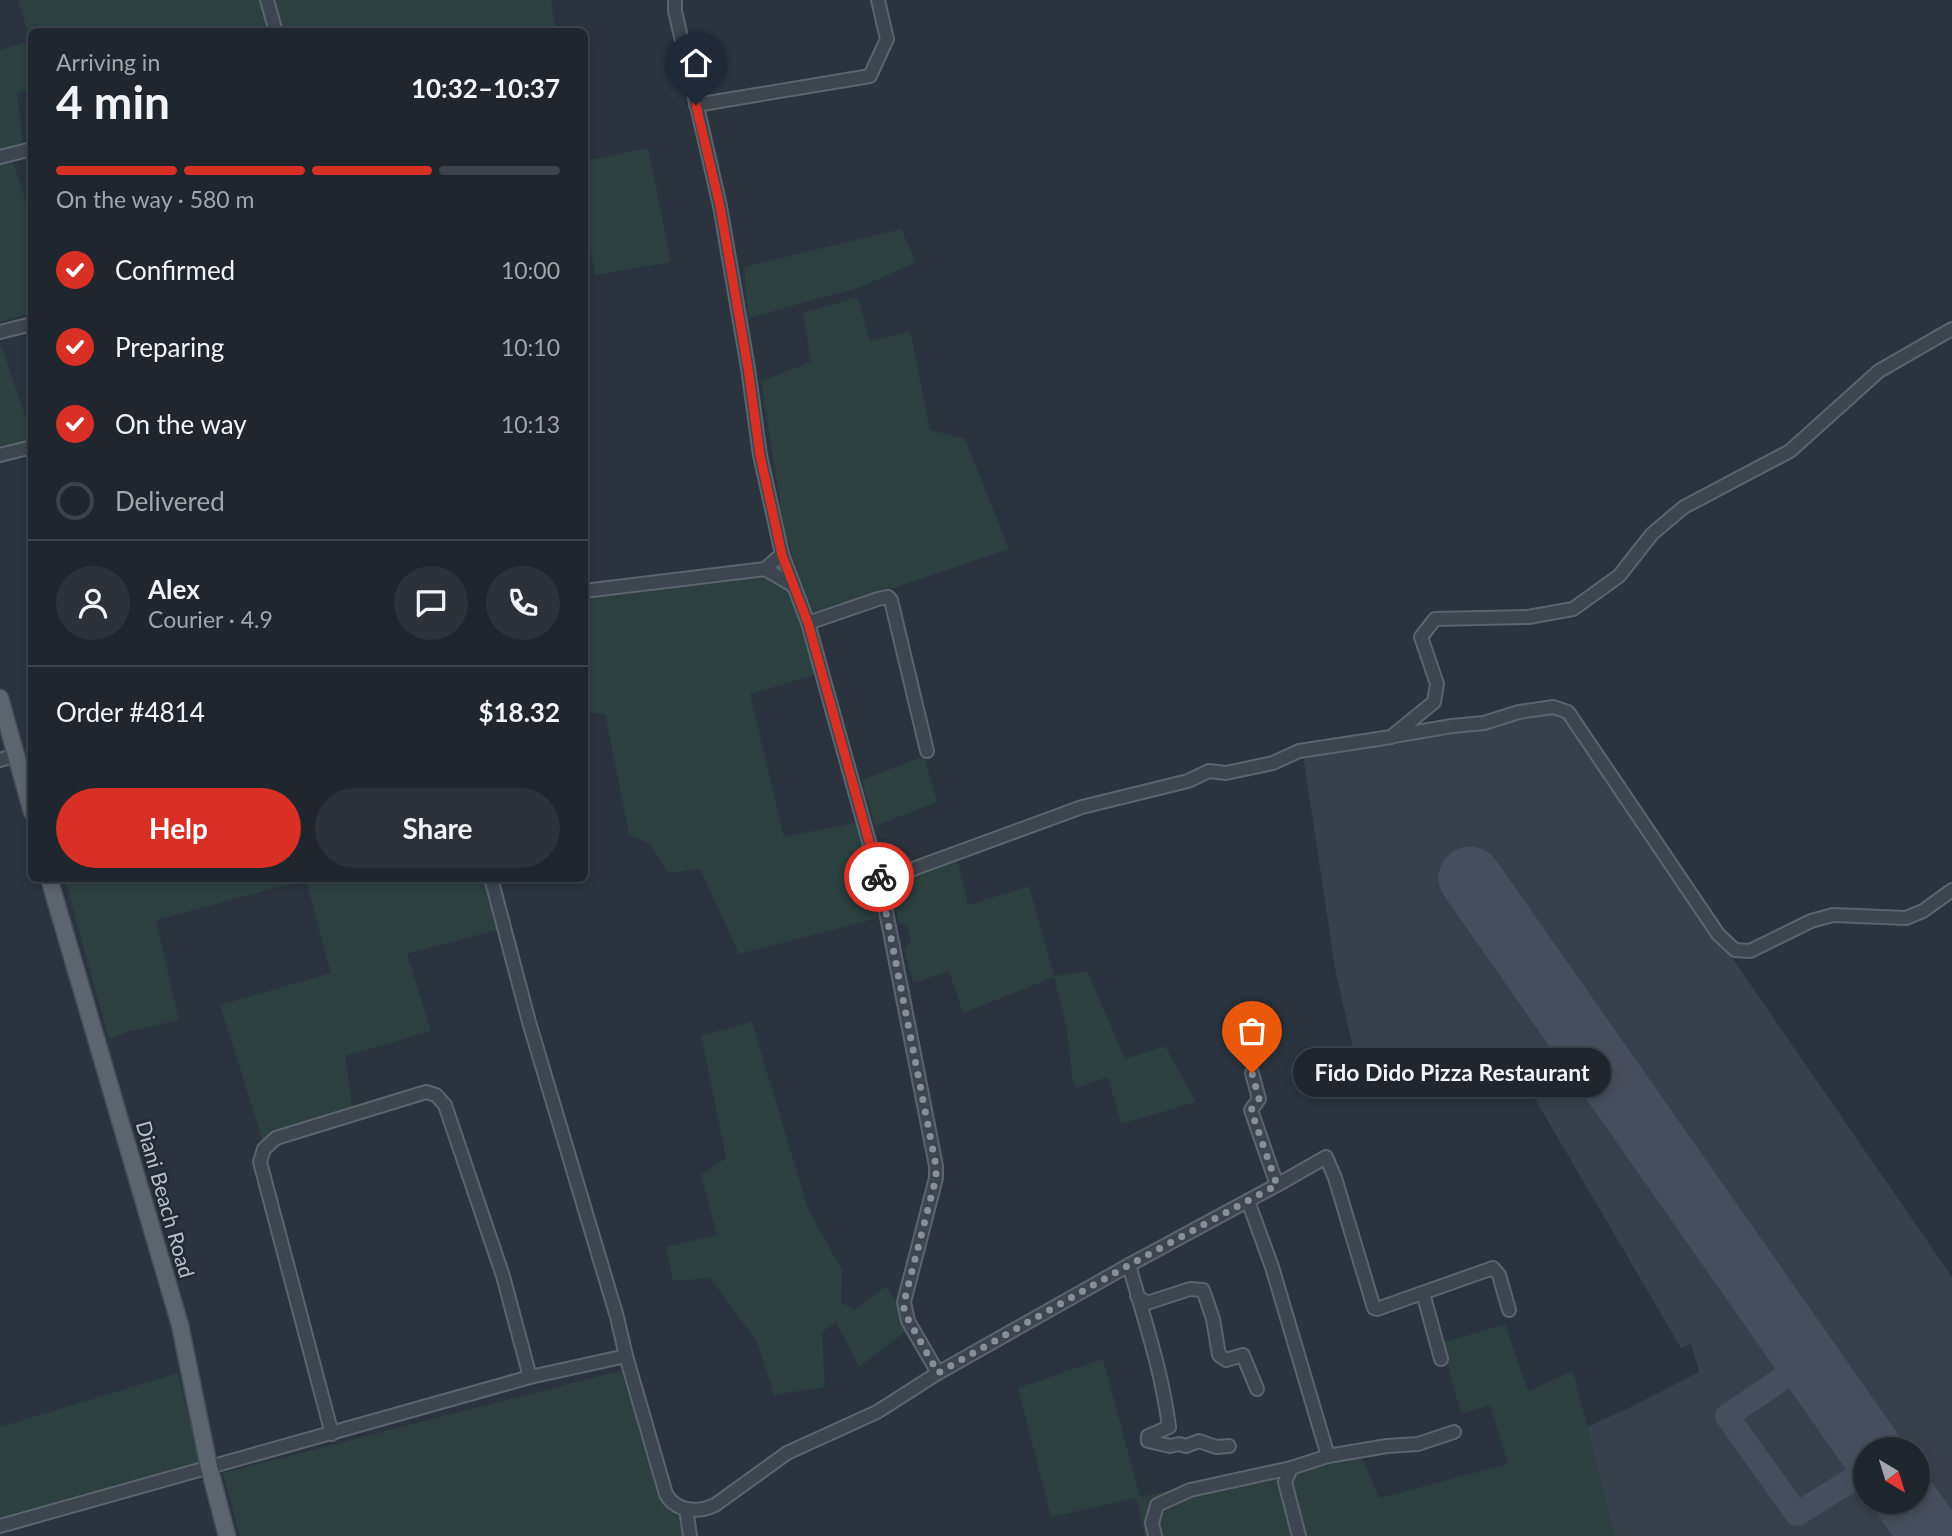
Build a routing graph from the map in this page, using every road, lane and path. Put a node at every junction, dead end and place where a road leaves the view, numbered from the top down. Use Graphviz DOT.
graph roads {
  1 [pos="267,0"];
  2 [pos="674,0"];
  3 [pos="878,0"];
  4 [pos="275,28"];
  5 [pos="696,105"];
  6 [pos="28,150"];
  7 [pos="0,158"];
  8 [pos="28,325"];
  9 [pos="1952,329"];
  10 [pos="0,332"];
  11 [pos="28,448"];
  12 [pos="0,455"];
  13 [pos="782,555"];
  14 [pos="765,569"];
  15 [pos="794,586"];
  16 [pos="588,591"];
  17 [pos="808,623"];
  18 [pos="0,698"];
  19 [pos="1391,737"];
  20 [pos="927,751"];
  21 [pos="0,760"];
  22 [pos="23,765"];
  23 [pos="28,791"];
  24 [pos="880,881"];
  25 [pos="50,882"];
  26 [pos="492,882"];
  27 [pos="1952,890"];
  28 [pos="1252,1073"];
  29 [pos="1277,1185"];
  30 [pos="1248,1201"];
  31 [pos="1129,1265"];
  32 [pos="1423,1293"];
  33 [pos="1137,1296"];
  34 [pos="1509,1310"];
  35 [pos="626,1356"];
  36 [pos="1441,1359"];
  37 [pos="938,1373"];
  38 [pos="530,1377"];
  39 [pos="1257,1389"];
  40 [pos="1454,1432"];
  41 [pos="332,1434"];
  42 [pos="1229,1446"];
  43 [pos="1328,1456"];
  44 [pos="209,1467"];
  45 [pos="1292,1468"];
  46 [pos="686,1509"];
  47 [pos="0,1526"];
  48 [pos="227,1536"];
  49 [pos="690,1536"];
  50 [pos="1155,1536"];
  51 [pos="1299,1536"];
  1 -- 4 [label="street"];
  2 -- 5 [label="street"];
  3 -- 5 [label="street"];
  5 -- 13 [label="street"];
  6 -- 7 [label="street"];
  8 -- 10 [label="street"];
  9 -- 19 [label="street"];
  11 -- 12 [label="street"];
  13 -- 14 [label="street"];
  13 -- 15 [label="street"];
  14 -- 15 [label="street"];
  14 -- 16 [label="street"];
  15 -- 17 [label="street"];
  17 -- 20 [label="street"];
  17 -- 24 [label="street"];
  18 -- 22 [label="main road"];
  19 -- 24 [label="street"];
  19 -- 27 [label="street"];
  21 -- 22 [label="street"];
  22 -- 23 [label="main road"];
  24 -- 37 [label="street"];
  25 -- 44 [label="main road, Diani Beach Road"];
  26 -- 35 [label="street"];
  28 -- 29 [label="street"];
  29 -- 30 [label="street"];
  29 -- 32 [label="street"];
  30 -- 31 [label="street"];
  30 -- 43 [label="street"];
  31 -- 33 [label="street"];
  31 -- 37 [label="street"];
  32 -- 34 [label="street"];
  32 -- 36 [label="street"];
  33 -- 39 [label="street"];
  33 -- 42 [label="street"];
  35 -- 38 [label="street"];
  35 -- 46 [label="street"];
  37 -- 46 [label="street"];
  38 -- 41 [label="street"];
  38 -- 41 [label="street"];
  40 -- 43 [label="street"];
  41 -- 44 [label="street"];
  43 -- 45 [label="street"];
  44 -- 47 [label="street"];
  44 -- 48 [label="main road, Diani Beach Road"];
  45 -- 50 [label="street"];
  45 -- 51 [label="street"];
  46 -- 49 [label="street"];
}
